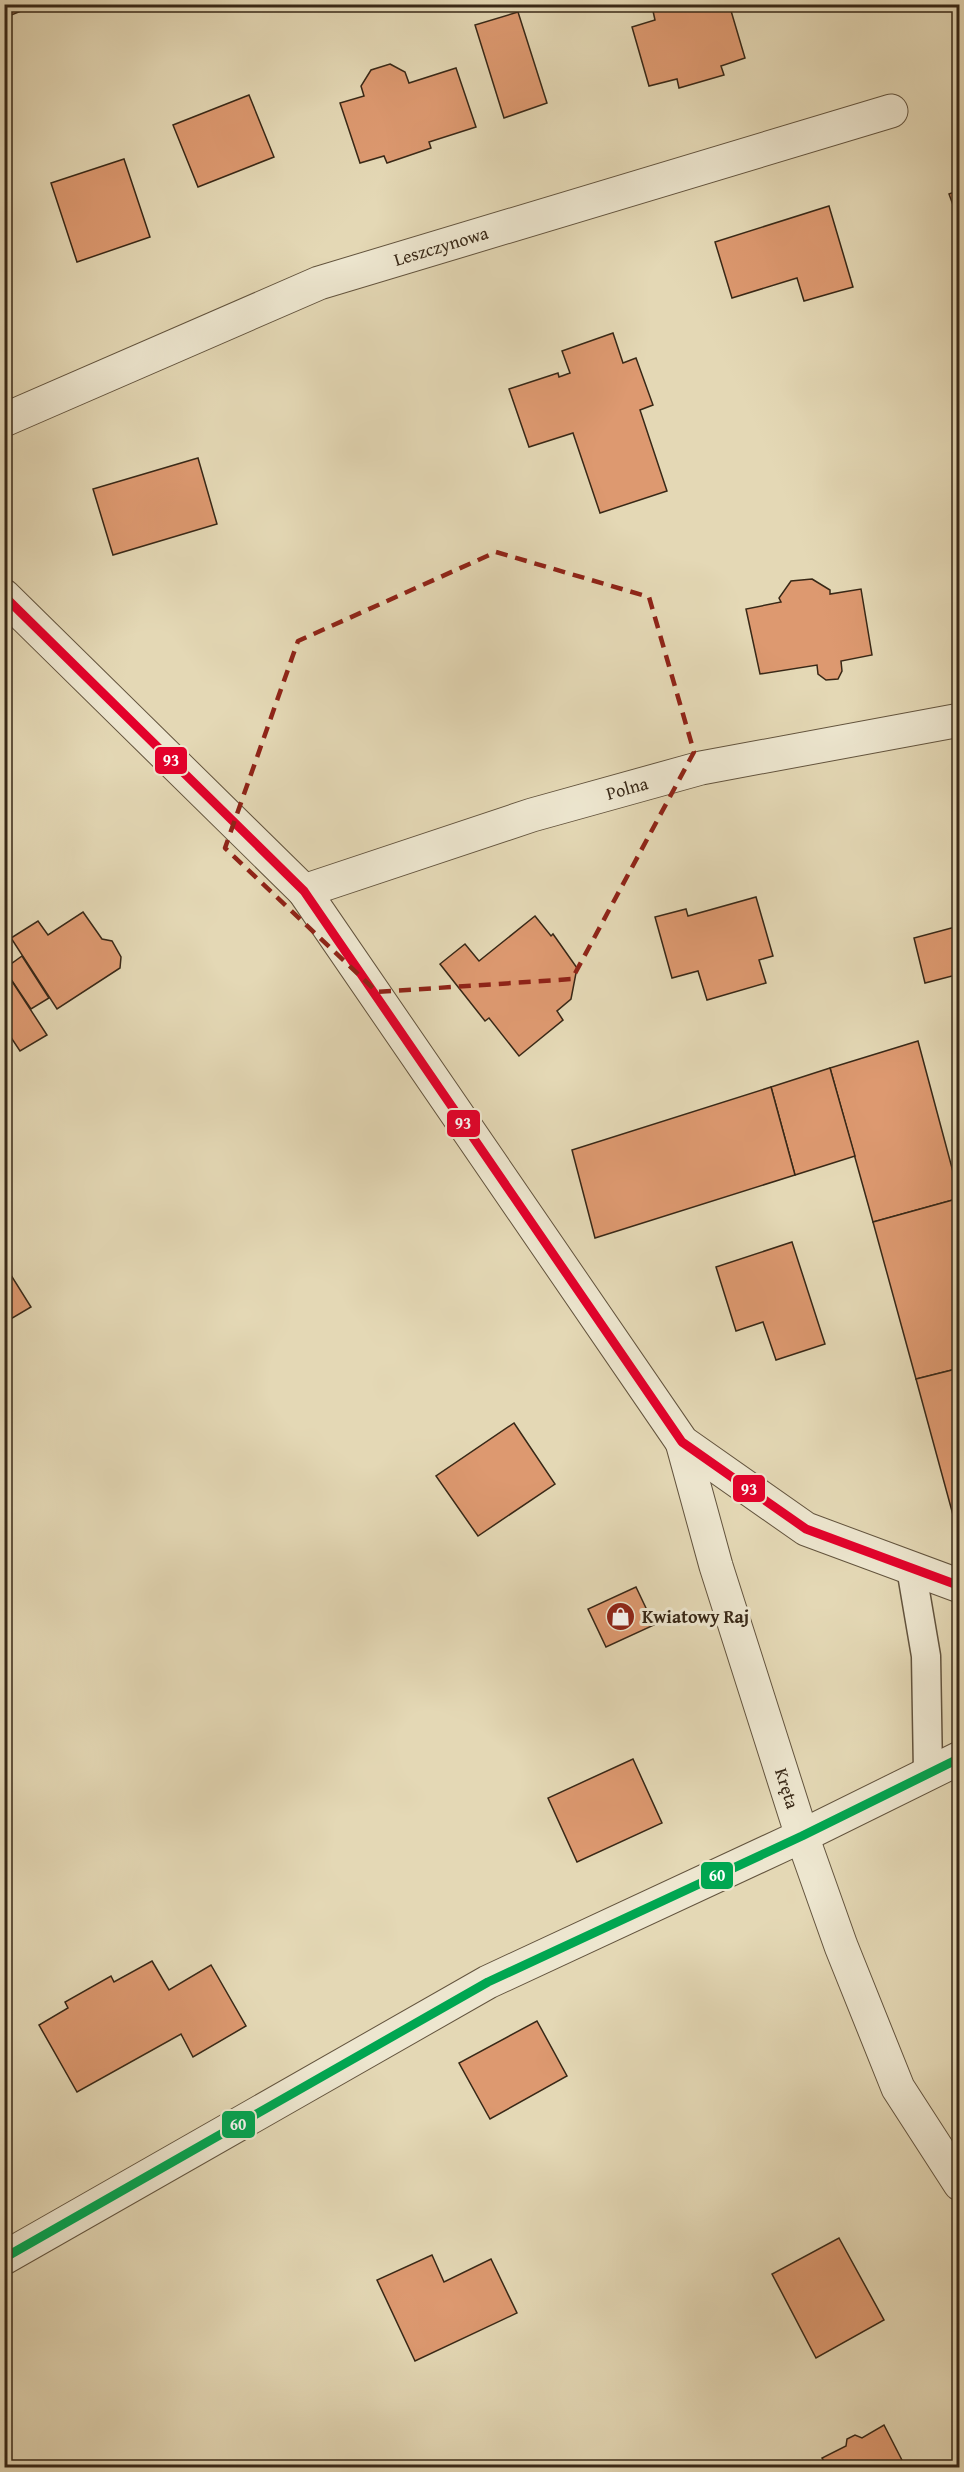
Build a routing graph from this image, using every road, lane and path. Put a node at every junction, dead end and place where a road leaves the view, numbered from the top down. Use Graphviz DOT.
graph roads {
  1 [pos="891,111"];
  2 [pos="4,420"];
  3 [pos="4,596"];
  4 [pos="960,720"];
  5 [pos="304,891"];
  6 [pos="682,1442"];
  7 [pos="911,1568"];
  8 [pos="960,1586"];
  9 [pos="960,1758"];
  10 [pos="928,1772"];
  11 [pos="802,1836"];
  12 [pos="960,2184"];
  13 [pos="4,2258"];
  1 -- 2 [label="street, Leszczynowa"];
  3 -- 5 [label="street"];
  4 -- 5 [label="street, Polna"];
  5 -- 6 [label="street"];
  6 -- 7 [label="street"];
  6 -- 11 [label="street, Kręta"];
  7 -- 8 [label="street"];
  7 -- 10 [label="lane"];
  9 -- 10 [label="street"];
  10 -- 11 [label="street"];
  11 -- 12 [label="street, Kręta"];
  11 -- 13 [label="street"];
}
